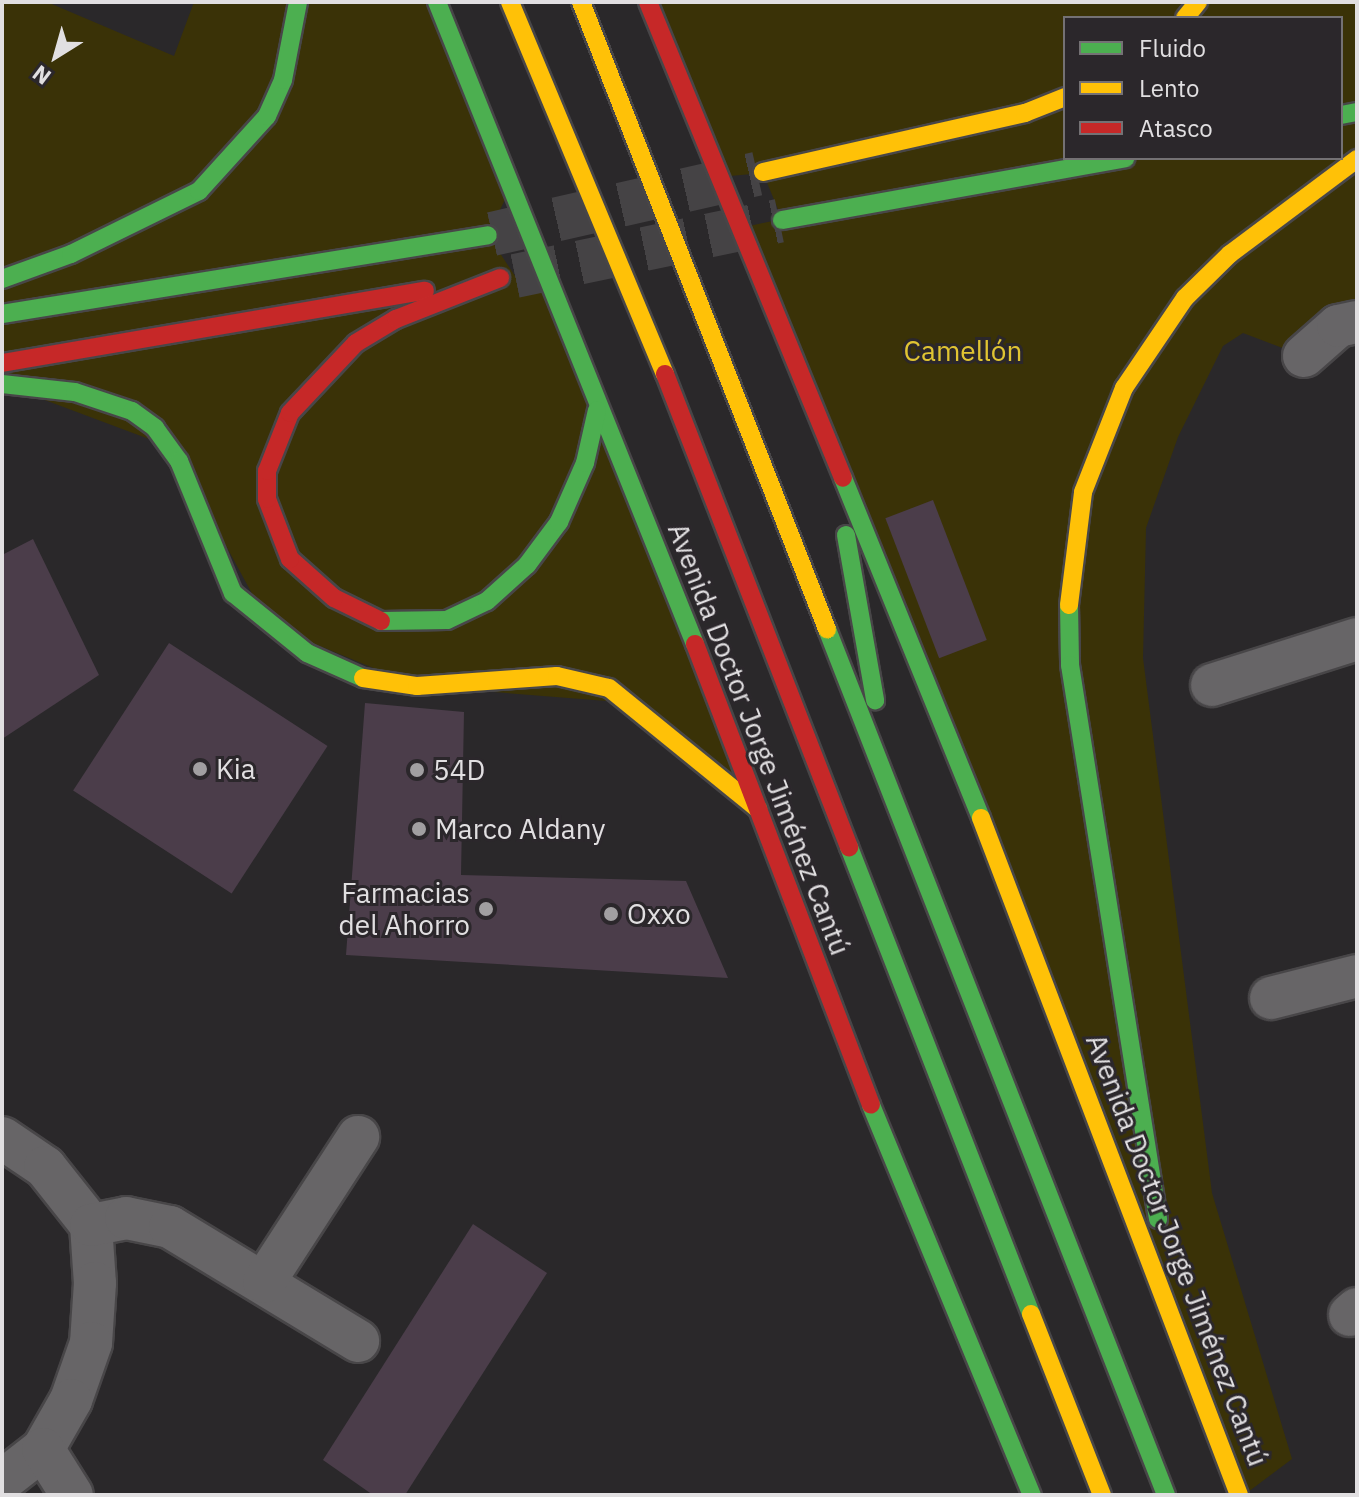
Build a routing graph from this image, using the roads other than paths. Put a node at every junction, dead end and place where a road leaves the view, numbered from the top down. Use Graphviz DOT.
graph roads {
  1 [pos="298,2"];
  2 [pos="437,2"];
  3 [pos="510,2"];
  4 [pos="581,2"];
  5 [pos="648,2"];
  6 [pos="1063,98"];
  7 [pos="1357,159"];
  8 [pos="1114,160"];
  9 [pos="763,172"];
  10 [pos="782,220"];
  11 [pos="488,235"];
  12 [pos="2,279"];
  13 [pos="2,314"];
  14 [pos="1357,322"];
  15 [pos="1304,356"];
  16 [pos="2,363"];
  17 [pos="2,384"];
  18 [pos="597,410"];
  19 [pos="833,454"];
  20 [pos="1357,639"];
  21 [pos="1212,685"];
  22 [pos="890,789"];
  23 [pos="758,809"];
  24 [pos="1357,976"];
  25 [pos="1271,998"];
  26 [pos="358,1137"];
  27 [pos="2,1138"];
  28 [pos="91,1225"];
  29 [pos="264,1282"];
  30 [pos="1171,1305"];
  31 [pos="358,1341"];
  32 [pos="43,1449"];
  33 [pos="2,1481"];
  34 [pos="72,1495"];
  35 [pos="1032,1495"];
  36 [pos="1102,1495"];
  37 [pos="1166,1495"];
  38 [pos="1239,1495"];
  1 -- 12 [label="main road"];
  2 -- 18 [label="main road, Avenida Doctor Jorge Jiménez Cantú"];
  3 -- 36 [label="main road, Avenida Doctor Jorge Jiménez Cantú"];
  4 -- 22 [label="main road"];
  5 -- 19 [label="main road, Avenida Doctor Jorge Jiménez Cantú"];
  6 -- 9 [label="main road"];
  7 -- 30 [label="main road"];
  8 -- 10 [label="main road"];
  11 -- 13 [label="main road"];
  14 -- 15 [label="street"];
  16 -- 18 [label="main road"];
  17 -- 23 [label="main road"];
  18 -- 23 [label="main road, Avenida Doctor Jorge Jiménez Cantú"];
  19 -- 22 [label="main road"];
  19 -- 30 [label="main road, Avenida Doctor Jorge Jiménez Cantú"];
  20 -- 21 [label="street"];
  22 -- 37 [label="main road"];
  23 -- 35 [label="main road, Avenida Doctor Jorge Jiménez Cantú"];
  24 -- 25 [label="street"];
  26 -- 29 [label="street"];
  27 -- 28 [label="street"];
  28 -- 29 [label="street"];
  28 -- 32 [label="street"];
  29 -- 31 [label="street"];
  30 -- 38 [label="main road, Avenida Doctor Jorge Jiménez Cantú"];
  32 -- 33 [label="street"];
  32 -- 34 [label="street"];
}
